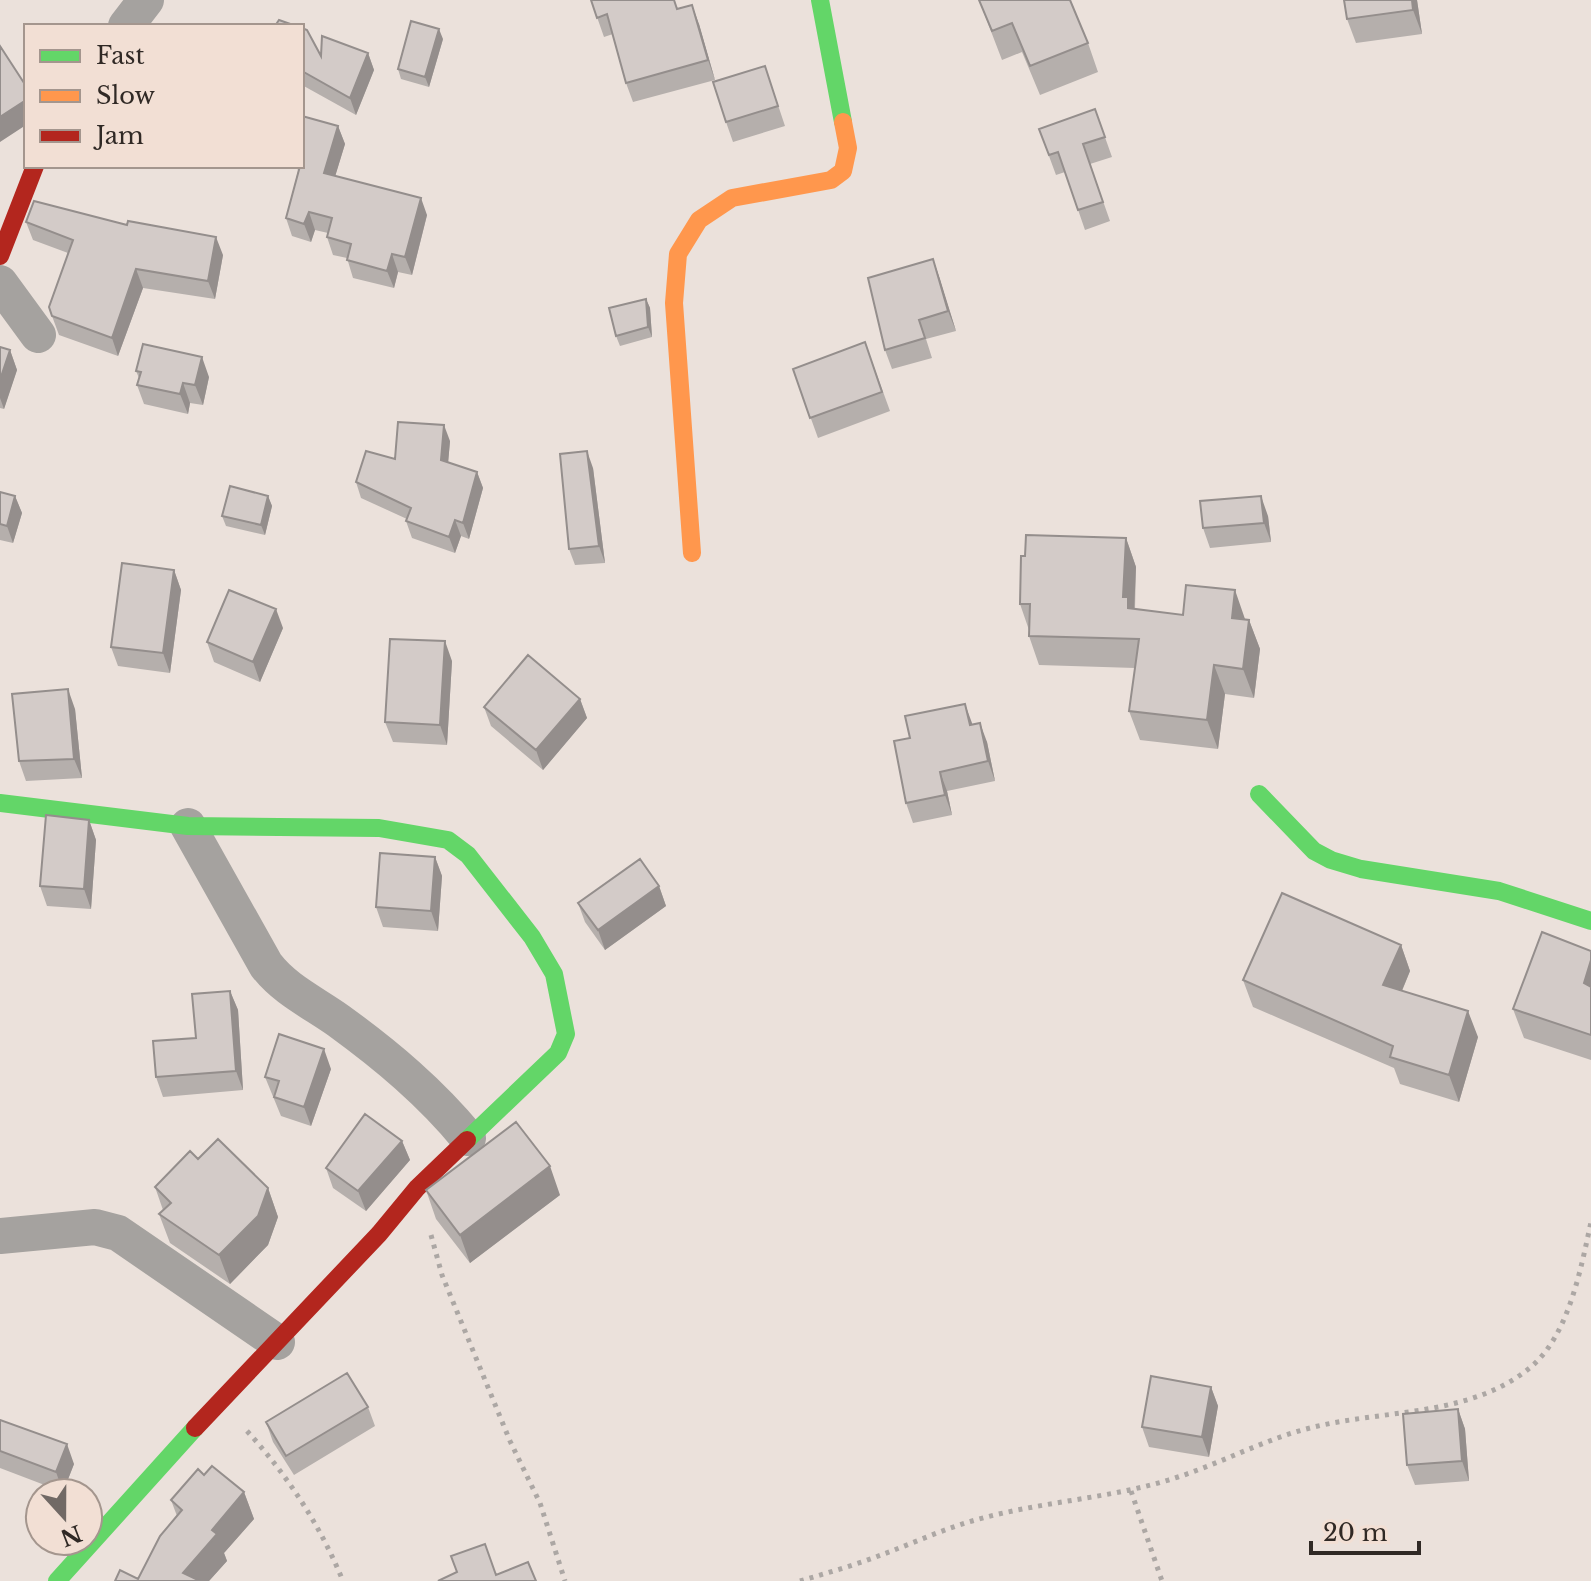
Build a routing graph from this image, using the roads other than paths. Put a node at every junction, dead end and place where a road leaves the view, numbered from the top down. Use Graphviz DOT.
graph roads {
  1 [pos="146,0"];
  2 [pos="820,0"];
  3 [pos="128,24"];
  4 [pos="34,168"];
  5 [pos="0,256"];
  6 [pos="0,283"];
  7 [pos="38,335"];
  8 [pos="692,553"];
  9 [pos="1259,794"];
  10 [pos="0,803"];
  11 [pos="188,826"];
  12 [pos="1591,921"];
  13 [pos="468,1138"];
  14 [pos="0,1236"];
  15 [pos="277,1342"];
  16 [pos="57,1581"];
  1 -- 3 [label="street"];
  2 -- 8 [label="street"];
  4 -- 5 [label="street"];
  6 -- 7 [label="street"];
  9 -- 12 [label="street"];
  10 -- 11 [label="street"];
  11 -- 13 [label="street"];
  11 -- 13 [label="street"];
  13 -- 15 [label="street"];
  14 -- 15 [label="street"];
  15 -- 16 [label="street"];
}
